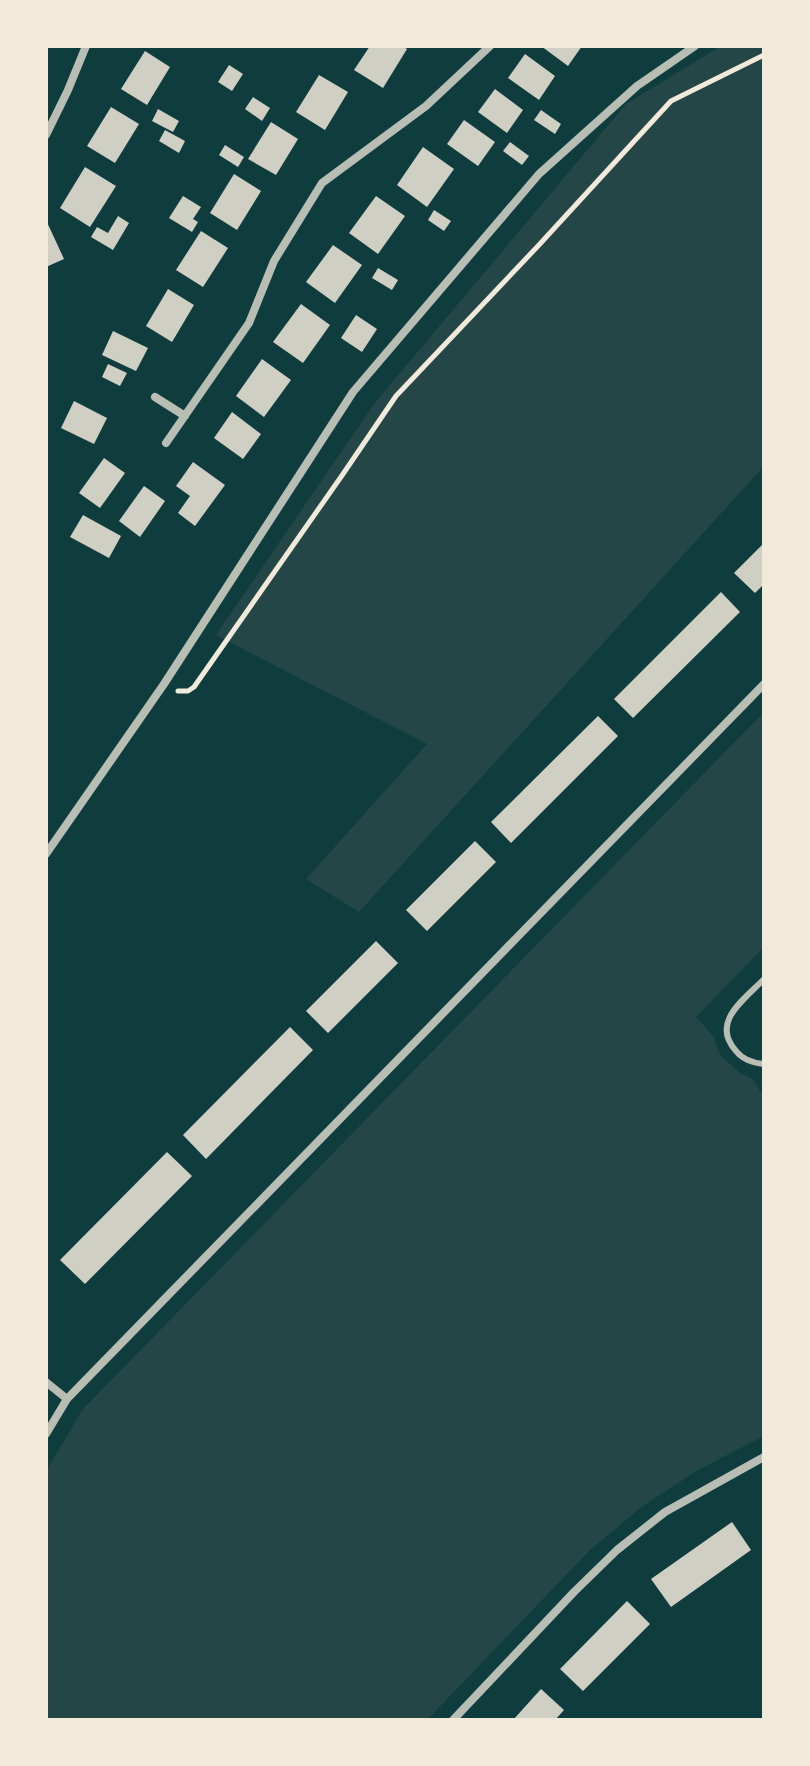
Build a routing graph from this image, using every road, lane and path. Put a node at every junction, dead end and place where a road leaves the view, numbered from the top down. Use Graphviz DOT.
graph roads {
  1 [pos="86,46"];
  2 [pos="490,46"];
  3 [pos="695,46"];
  4 [pos="764,55"];
  5 [pos="46,135"];
  6 [pos="155,397"];
  7 [pos="185,416"];
  8 [pos="166,443"];
  9 [pos="164,684"];
  10 [pos="764,684"];
  11 [pos="46,832"];
  12 [pos="56,839"];
  13 [pos="46,854"];
  14 [pos="764,979"];
  15 [pos="764,1064"];
  16 [pos="46,1382"];
  17 [pos="67,1399"];
  18 [pos="46,1434"];
  19 [pos="764,1457"];
  20 [pos="453,1720"];
  1 -- 5 [label="street"];
  2 -- 7 [label="street"];
  3 -- 9 [label="street"];
  4 -- 9 [label="path"];
  6 -- 7 [label="street"];
  7 -- 8 [label="street"];
  9 -- 12 [label="street"];
  10 -- 17 [label="street"];
  11 -- 12 [label="street"];
  12 -- 13 [label="street"];
  14 -- 15 [label="lane"];
  16 -- 17 [label="street"];
  17 -- 18 [label="street"];
  19 -- 20 [label="street"];
}
